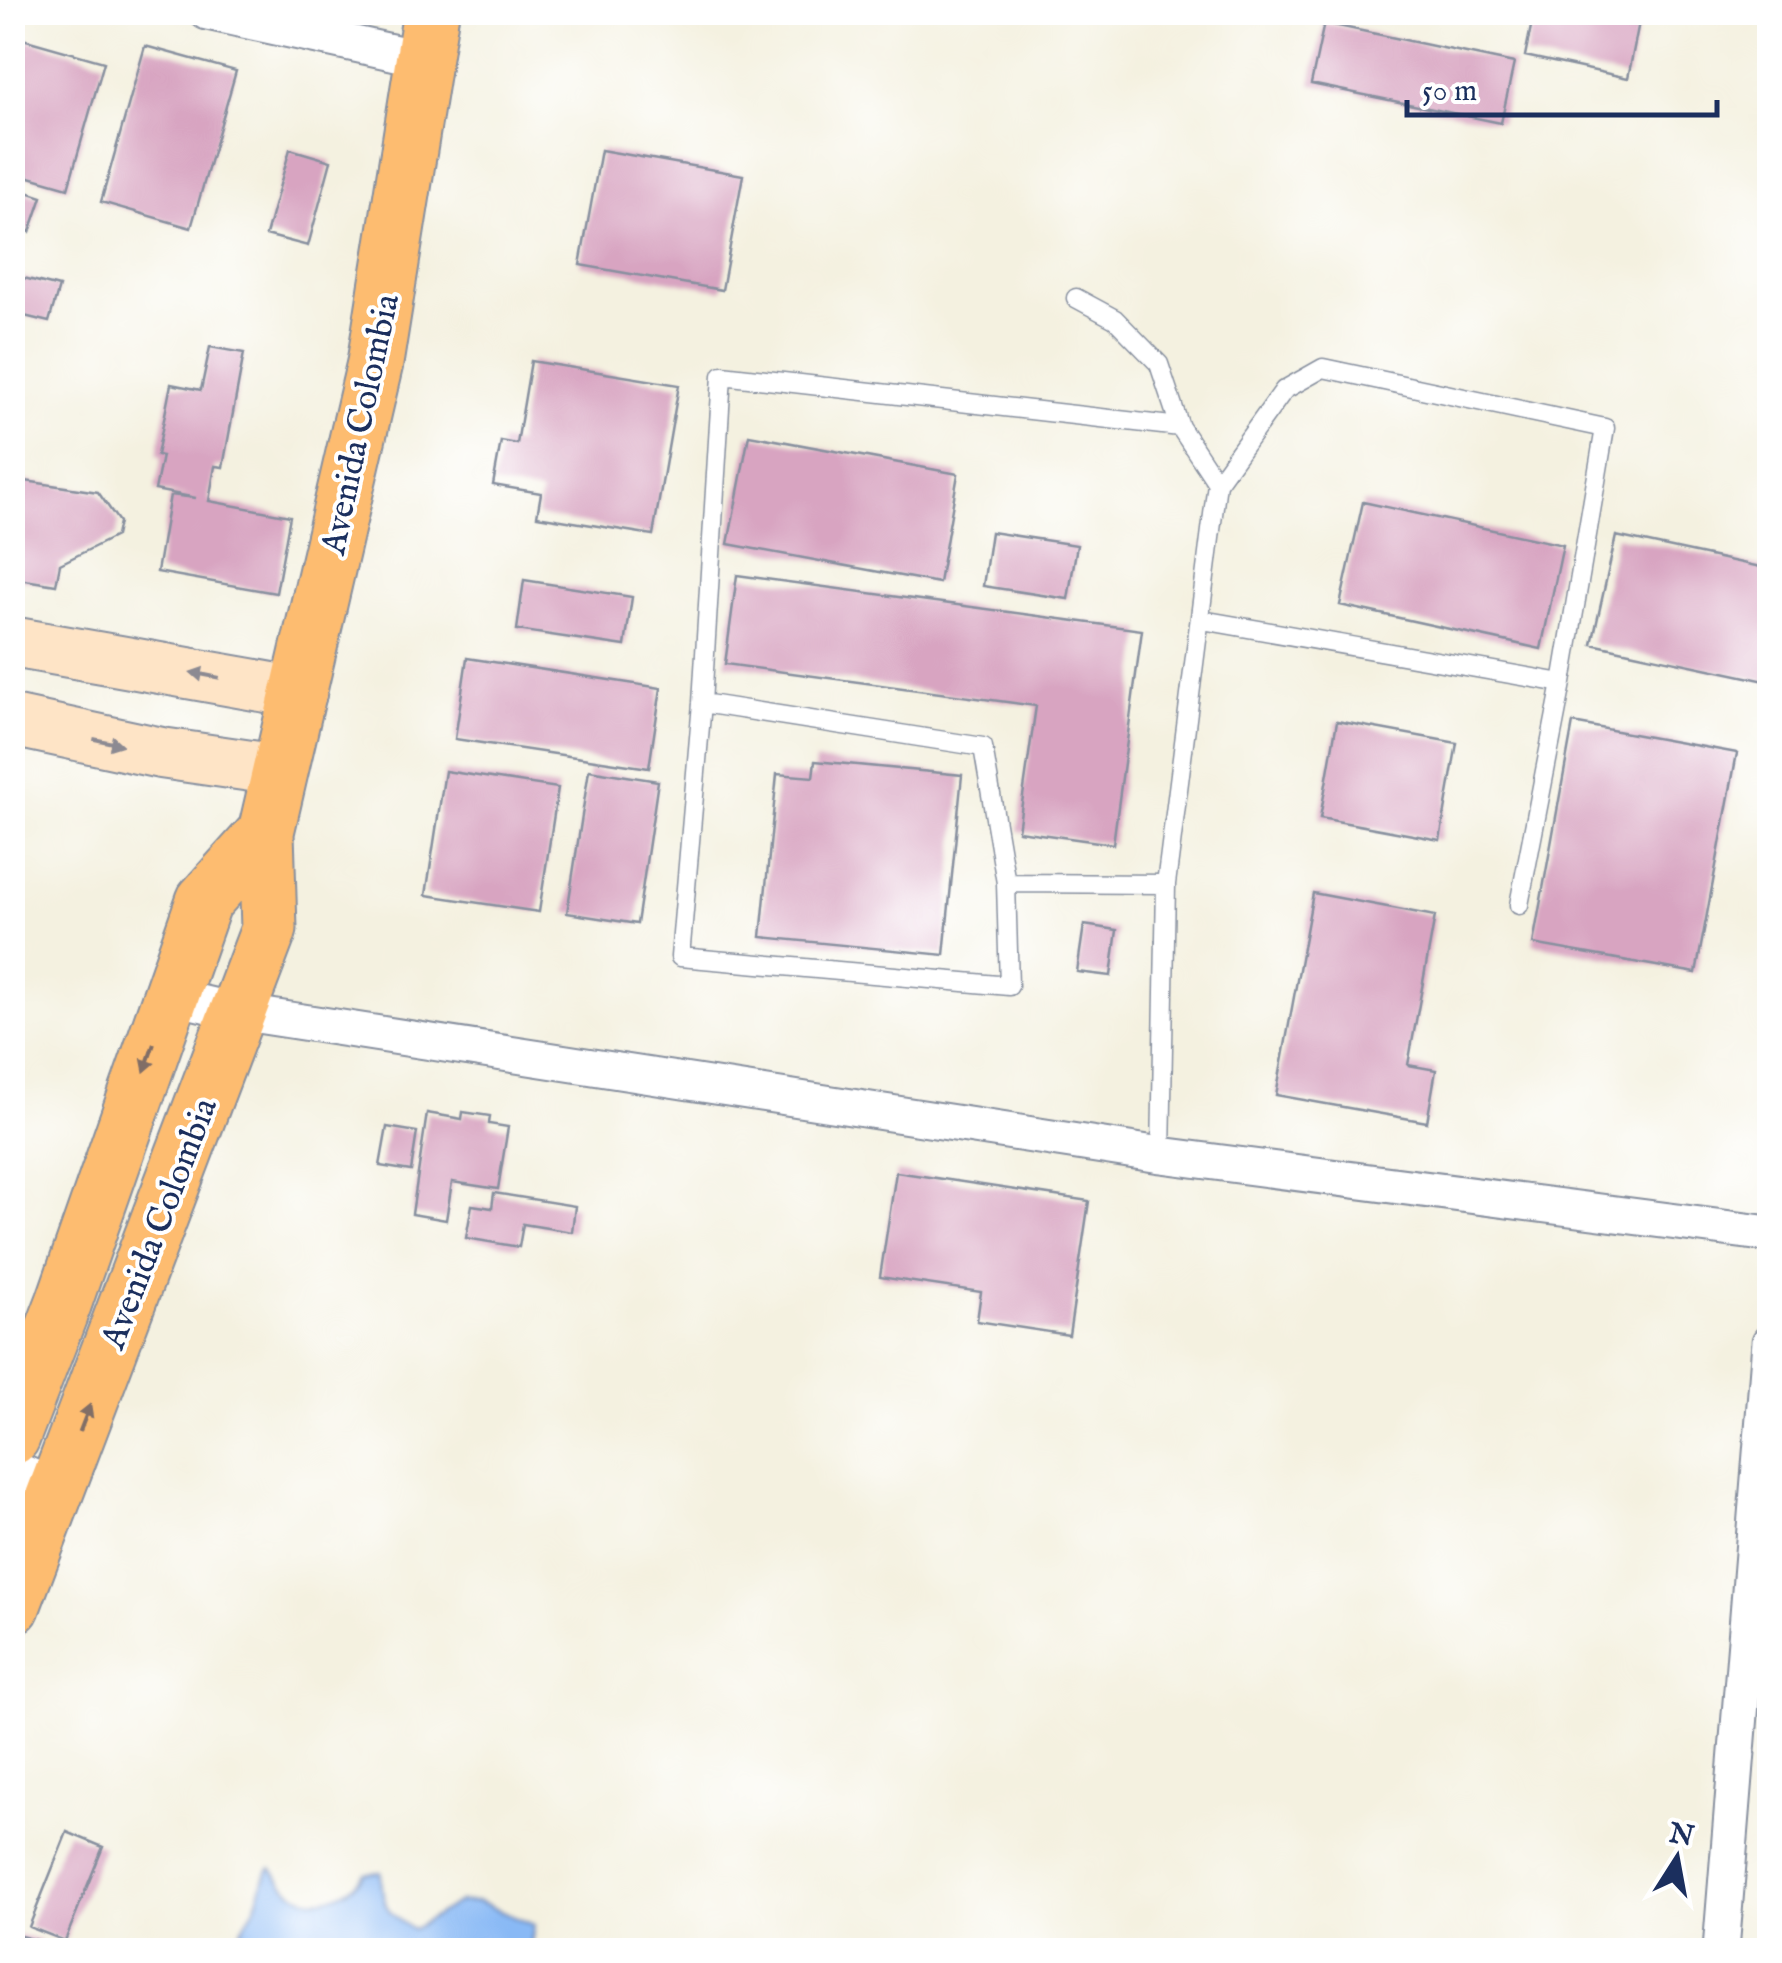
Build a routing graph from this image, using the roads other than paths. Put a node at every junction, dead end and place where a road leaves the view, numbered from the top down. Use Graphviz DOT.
graph roads {
  1 [pos="207,12"];
  2 [pos="428,36"];
  3 [pos="1076,298"];
  4 [pos="1180,427"];
  5 [pos="1218,483"];
  6 [pos="1202,620"];
  7 [pos="12,642"];
  8 [pos="1562,684"];
  9 [pos="301,693"];
  10 [pos="702,704"];
  11 [pos="12,721"];
  12 [pos="279,770"];
  13 [pos="266,832"];
  14 [pos="1006,882"];
  15 [pos="1166,884"];
  16 [pos="1519,906"];
  17 [pos="170,996"];
  18 [pos="238,1012"];
  19 [pos="1161,1155"];
  20 [pos="1770,1234"];
  21 [pos="1770,1342"];
  22 [pos="12,1437"];
  23 [pos="35,1479"];
  24 [pos="12,1607"];
  25 [pos="1721,1950"];
  1 -- 2 [label="street"];
  2 -- 9 [label="main road, Avenida Colombia"];
  3 -- 4 [label="lane"];
  4 -- 5 [label="lane"];
  4 -- 10 [label="lane"];
  5 -- 6 [label="lane"];
  5 -- 8 [label="lane"];
  6 -- 8 [label="lane"];
  6 -- 15 [label="lane"];
  9 -- 7 [label="main road, one-way"];
  8 -- 16 [label="lane"];
  9 -- 12 [label="main road, Avenida Colombia"];
  10 -- 14 [label="lane"];
  10 -- 14 [label="lane"];
  11 -- 12 [label="main road, one-way"];
  12 -- 13 [label="main road, Avenida Colombia"];
  13 -- 17 [label="main road, Avenida Colombia"];
  13 -- 18 [label="main road, Avenida Colombia"];
  14 -- 15 [label="lane"];
  15 -- 19 [label="lane"];
  17 -- 18 [label="street"];
  17 -- 22 [label="main road, Avenida Colombia, one-way"];
  18 -- 19 [label="street"];
  23 -- 18 [label="main road, Avenida Colombia, one-way"];
  19 -- 20 [label="street"];
  21 -- 25 [label="street"];
  23 -- 24 [label="main road, Avenida Colombia"];
}
